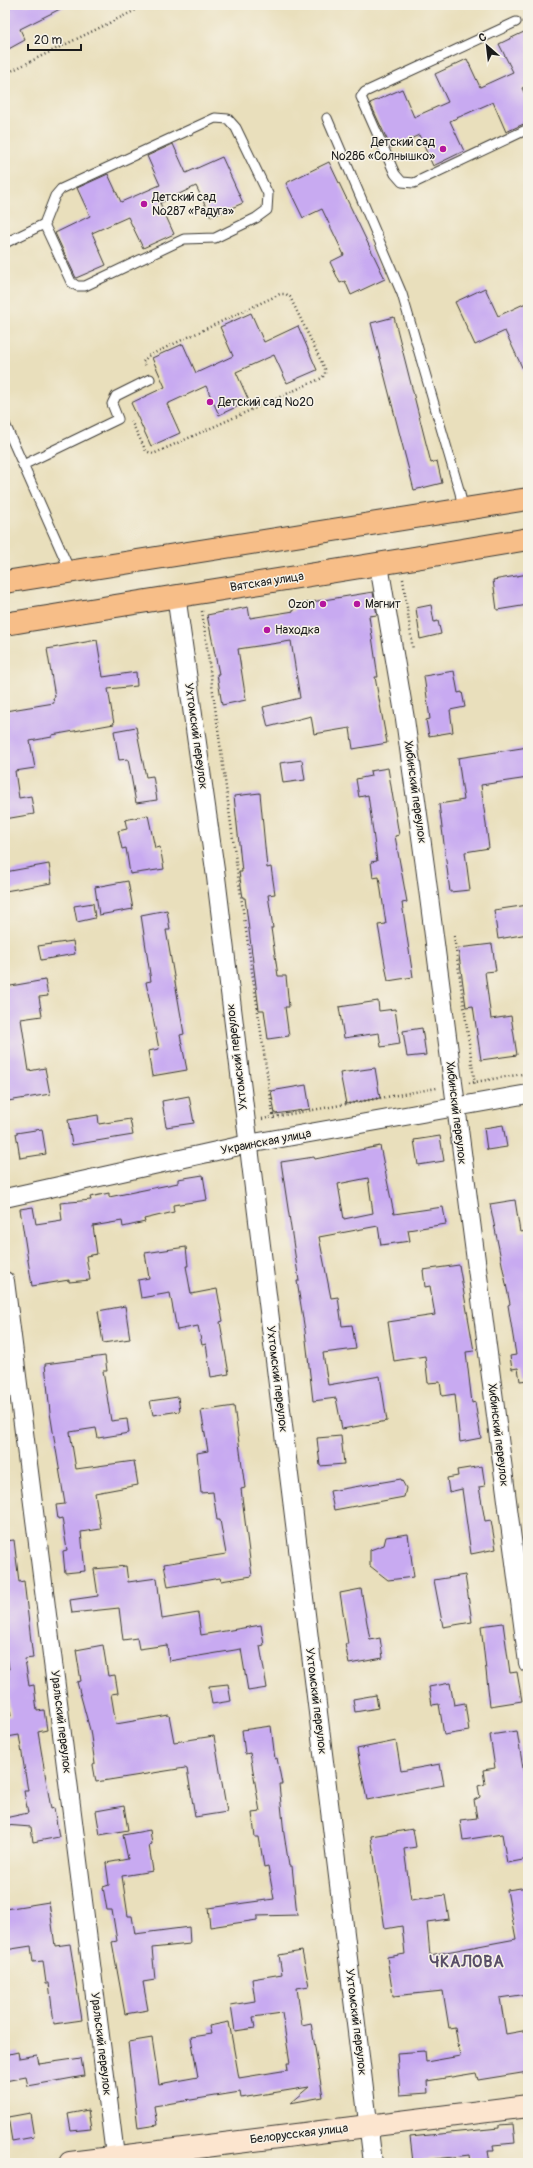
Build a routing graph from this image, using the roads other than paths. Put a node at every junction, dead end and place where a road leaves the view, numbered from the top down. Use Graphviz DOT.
graph roads {
  1 [pos="516,22"];
  2 [pos="327,118"];
  3 [pos="528,129"];
  4 [pos="44,224"];
  5 [pos="5,243"];
  6 [pos="150,379"];
  7 [pos="5,424"];
  8 [pos="23,465"];
  9 [pos="528,499"];
  10 [pos="463,509"];
  11 [pos="528,539"];
  12 [pos="379,565"];
  13 [pos="70,571"];
  14 [pos="5,582"];
  15 [pos="176,595"];
  16 [pos="5,624"];
  17 [pos="528,1094"];
  18 [pos="455,1108"];
  19 [pos="248,1144"];
  20 [pos="5,1198"];
  21 [pos="5,1281"];
  22 [pos="528,1663"];
  23 [pos="528,2106"];
  24 [pos="369,2126"];
  25 [pos="116,2160"];
  26 [pos="70,2163"];
  27 [pos="374,2163"];
  1 -- 3 [label="lane"];
  2 -- 10 [label="lane"];
  4 -- 4 [label="lane"];
  4 -- 5 [label="lane"];
  6 -- 8 [label="lane"];
  7 -- 8 [label="lane"];
  8 -- 13 [label="lane"];
  9 -- 10 [label="main road"];
  10 -- 13 [label="main road"];
  11 -- 12 [label="main road, Вятская улица"];
  12 -- 15 [label="main road, Вятская улица"];
  12 -- 18 [label="street, Хибинский переулок"];
  13 -- 14 [label="main road"];
  15 -- 16 [label="main road, Вятская улица"];
  15 -- 19 [label="street, Ухтомский переулок"];
  17 -- 18 [label="street, Украинская улица"];
  18 -- 19 [label="street, Украинская улица"];
  18 -- 22 [label="street, Хибинский переулок"];
  19 -- 20 [label="street, Украинская улица"];
  19 -- 24 [label="street, Ухтомский переулок"];
  21 -- 25 [label="street, Уральский переулок"];
  23 -- 24 [label="main road, Белорусская улица"];
  24 -- 25 [label="main road, Белорусская улица"];
  24 -- 27 [label="street, Ухтомский переулок"];
  25 -- 26 [label="main road, Белорусская улица"];
}
